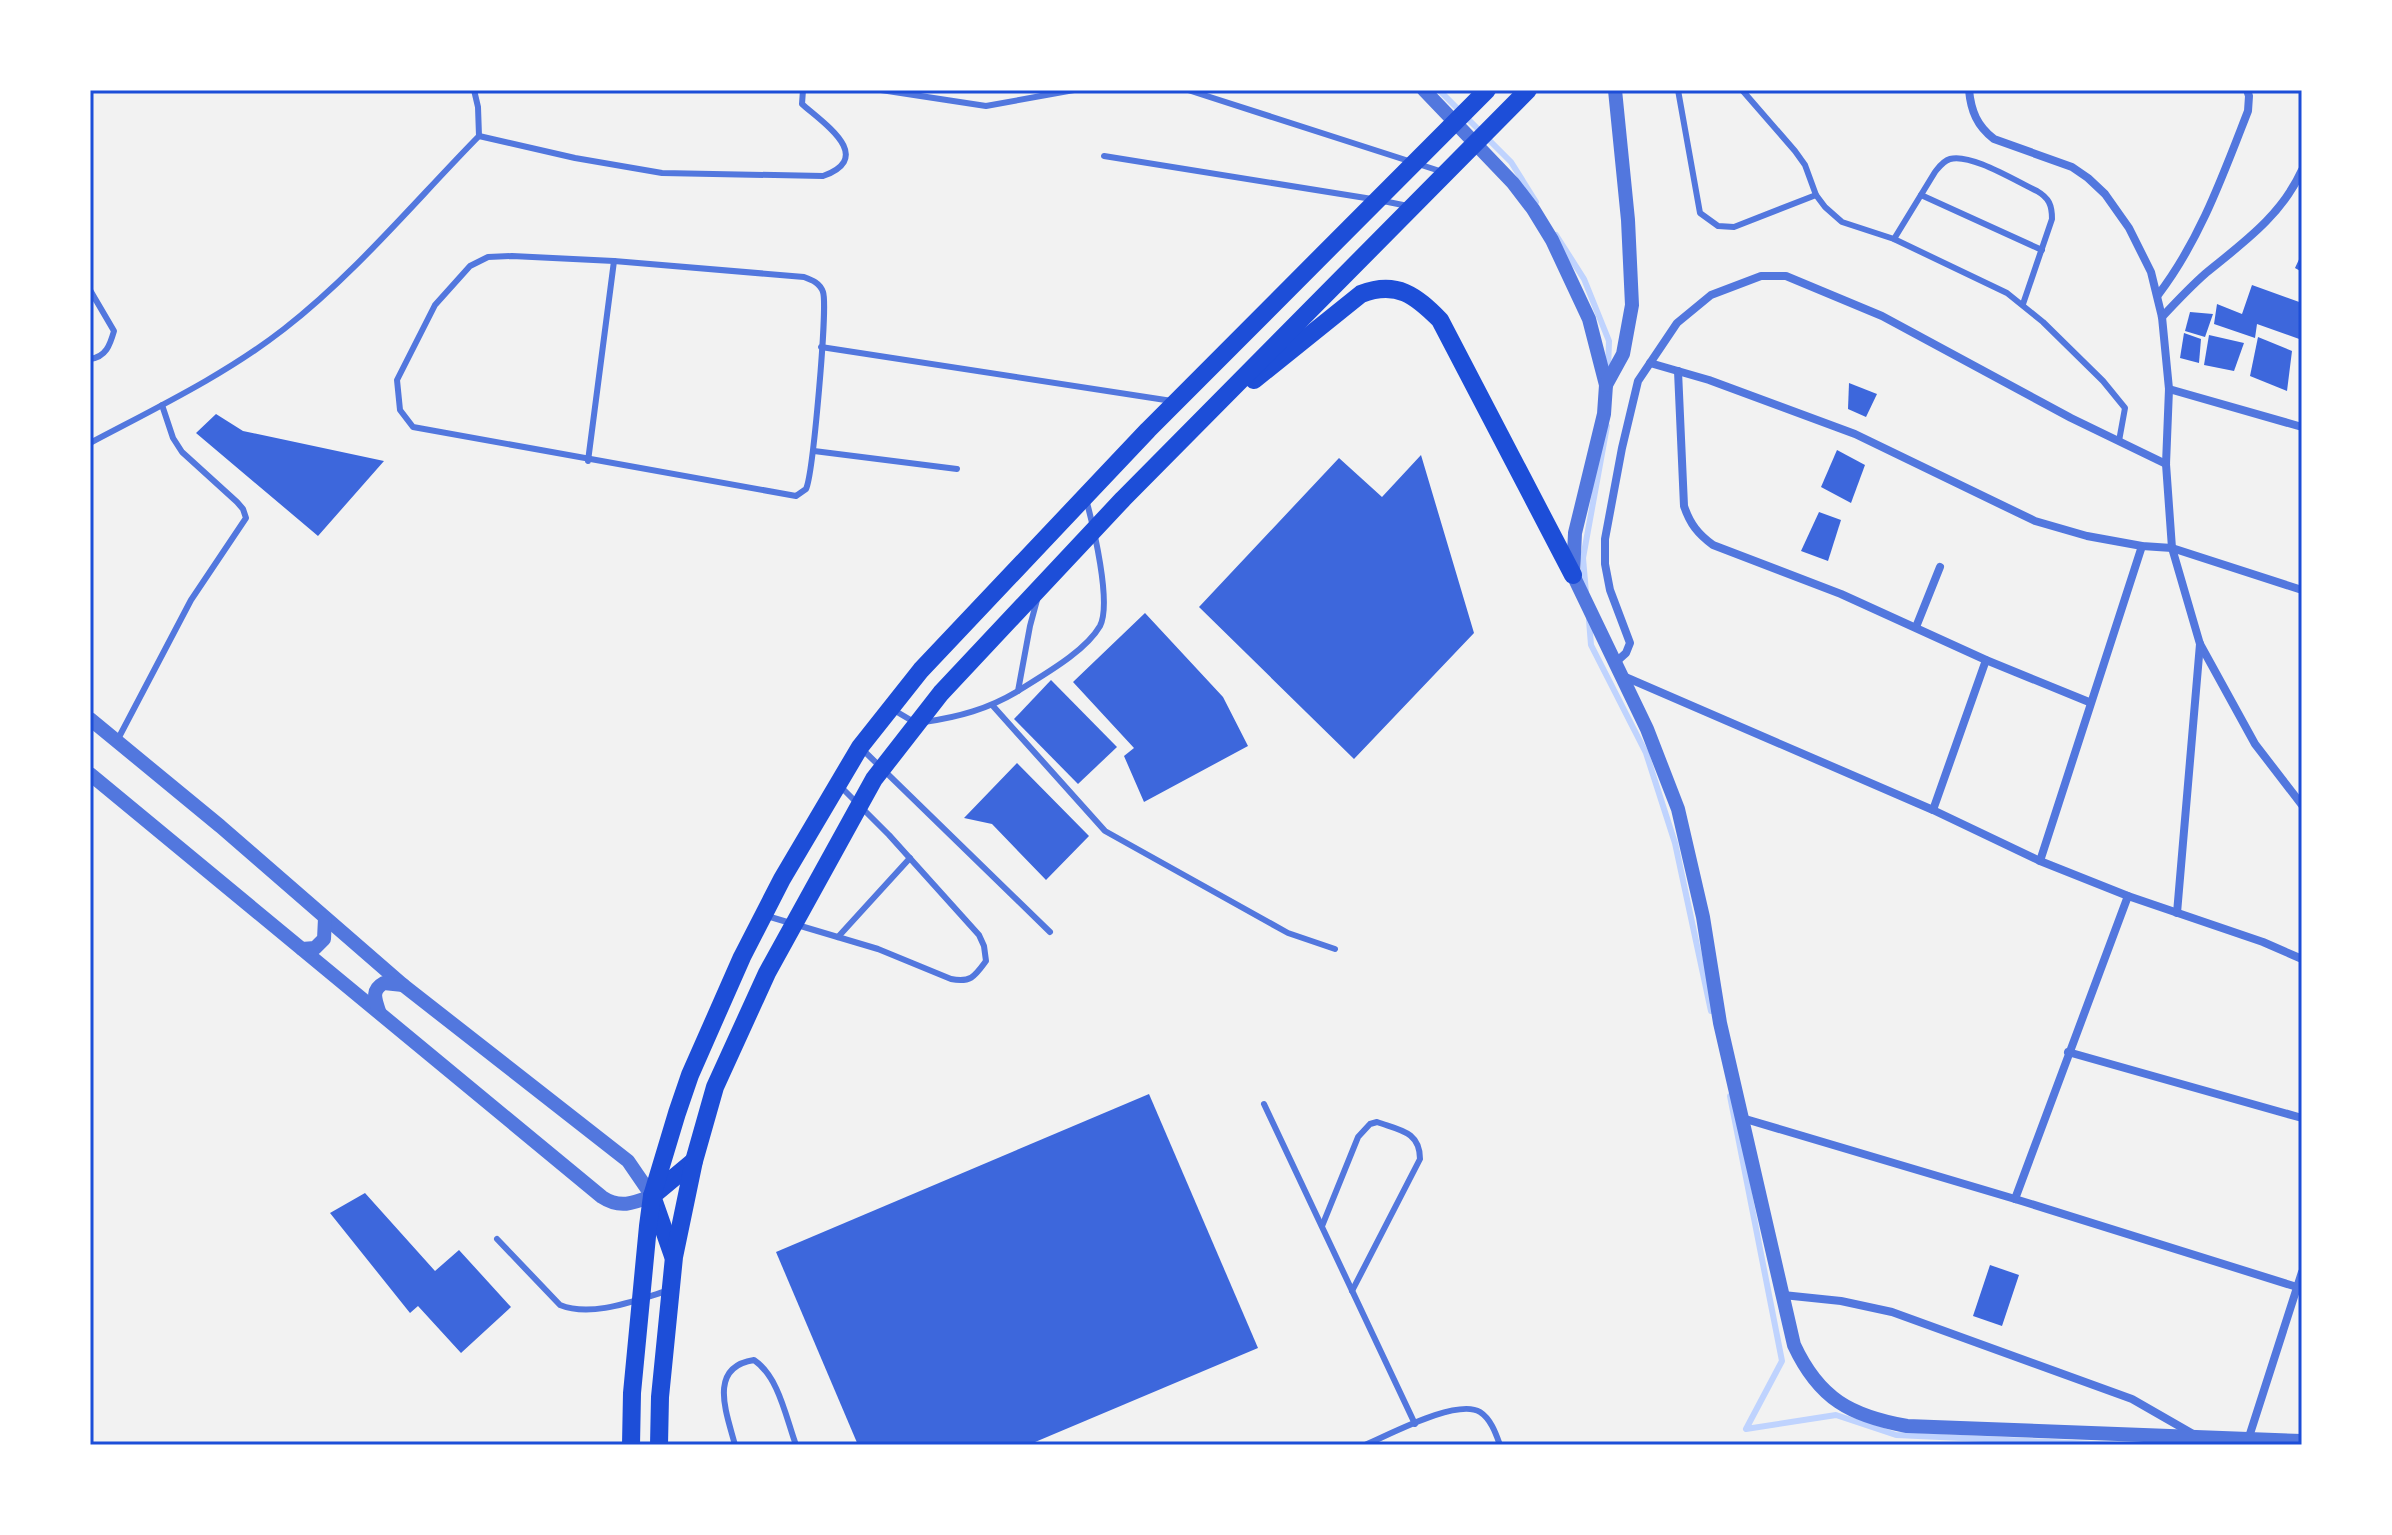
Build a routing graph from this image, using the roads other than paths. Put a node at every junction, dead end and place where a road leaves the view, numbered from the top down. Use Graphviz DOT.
graph roads {
  1 [pos="474,90"];
  2 [pos="803,90"];
  3 [pos="881,90"];
  4 [pos="1074,90"];
  5 [pos="1188,90"];
  6 [pos="1424,90"];
  7 [pos="1487,90"];
  8 [pos="1615,90"];
  9 [pos="1678,90"];
  10 [pos="1742,90"];
  11 [pos="1969,90"];
  12 [pos="2247,90"];
  13 [pos="1522,96"];
  14 [pos="479,136"];
  15 [pos="1104,156"];
  16 [pos="1415,162"];
  17 [pos="2302,170"];
  18 [pos="1445,172"];
  19 [pos="1816,195"];
  20 [pos="1921,195"];
  21 [pos="1377,200"];
  22 [pos="1411,207"];
  23 [pos="1894,239"];
  24 [pos="2042,250"];
  25 [pos="614,261"];
  26 [pos="90,290"];
  27 [pos="2158,295"];
  28 [pos="2023,304"];
  29 [pos="2162,317"];
  30 [pos="821,347"];
  31 [pos="90,359"];
  32 [pos="1650,363"];
  33 [pos="1678,371"];
  34 [pos="1606,385"];
  35 [pos="2169,389"];
  36 [pos="1176,402"];
  37 [pos="162,405"];
  38 [pos="2302,427"];
  39 [pos="1187,435"];
  40 [pos="2119,441"];
  41 [pos="90,443"];
  42 [pos="814,451"];
  43 [pos="588,461"];
  44 [pos="2166,464"];
  45 [pos="957,469"];
  46 [pos="1085,496"];
  47 [pos="1094,530"];
  48 [pos="2142,546"];
  49 [pos="2172,548"];
  50 [pos="1940,567"];
  51 [pos="1573,575"];
  52 [pos="1042,586"];
  53 [pos="2302,590"];
  54 [pos="1916,627"];
  55 [pos="2200,644"];
  56 [pos="1986,660"];
  57 [pos="1619,668"];
  58 [pos="1018,691"];
  59 [pos="2089,702"];
  60 [pos="993,706"];
  61 [pos="889,707"];
  62 [pos="90,719"];
  63 [pos="915,724"];
  64 [pos="116,741"];
  65 [pos="860,747"];
  66 [pos="883,767"];
  67 [pos="90,774"];
  68 [pos="838,784"];
  69 [pos="860,804"];
  70 [pos="2302,805"];
  71 [pos="1933,810"];
  72 [pos="910,858"];
  73 [pos="2040,861"];
  74 [pos="2128,896"];
  75 [pos="2177,913"];
  76 [pos="763,915"];
  77 [pos="325,918"];
  78 [pos="794,922"];
  79 [pos="1050,932"];
  80 [pos="838,937"];
  81 [pos="302,949"];
  82 [pos="1335,949"];
  83 [pos="2302,959"];
  84 [pos="403,985"];
  85 [pos="380,1012"];
  86 [pos="2068,1052"];
  87 [pos="1264,1104"];
  88 [pos="1742,1118"];
  89 [pos="2302,1118"];
  90 [pos="694,1161"];
  91 [pos="652,1196"];
  92 [pos="2015,1199"];
  93 [pos="1321,1226"];
  94 [pos="497,1239"];
  95 [pos="674,1257"];
  96 [pos="2302,1272"];
  97 [pos="2297,1287"];
  98 [pos="671,1290"];
  99 [pos="1352,1291"];
  100 [pos="1783,1295"];
  101 [pos="640,1299"];
  102 [pos="1415,1424"];
  103 [pos="2248,1440"];
  104 [pos="2302,1441"];
  105 [pos="2200,1442"];
  106 [pos="631,1445"];
  107 [pos="659,1445"];
  108 [pos="735,1445"];
  109 [pos="796,1445"];
  110 [pos="1365,1445"];
  111 [pos="1500,1445"];
  1 -- 14 [label="lane"];
  2 -- 14 [label="lane"];
  3 -- 4 [label="lane"];
  5 -- 16 [label="lane"];
  6 -- 34 [label="street"];
  7 -- 16 [label="main road"];
  8 -- 34 [label="street"];
  9 -- 19 [label="lane"];
  10 -- 19 [label="lane"];
  11 -- 27 [label="street"];
  12 -- 27 [label="street"];
  13 -- 18 [label="main road"];
  14 -- 37 [label="lane"];
  15 -- 21 [label="lane"];
  16 -- 18 [label="lane"];
  16 -- 21 [label="main road"];
  17 -- 29 [label="street"];
  18 -- 22 [label="main road"];
  19 -- 23 [label="lane"];
  20 -- 23 [label="lane"];
  20 -- 24 [label="lane"];
  20 -- 24 [label="lane"];
  21 -- 22 [label="lane"];
  21 -- 36 [label="main road"];
  22 -- 39 [label="main road"];
  23 -- 28 [label="lane"];
  24 -- 28 [label="lane"];
  25 -- 30 [label="lane"];
  25 -- 43 [label="lane"];
  25 -- 43 [label="lane"];
  26 -- 31 [label="lane"];
  27 -- 29 [label="street"];
  28 -- 40 [label="lane"];
  29 -- 35 [label="street"];
  30 -- 36 [label="lane"];
  30 -- 42 [label="lane"];
  32 -- 33 [label="street"];
  32 -- 40 [label="street"];
  32 -- 57 [label="street"];
  33 -- 48 [label="street"];
  33 -- 54 [label="street"];
  34 -- 51 [label="street"];
  35 -- 38 [label="street"];
  35 -- 44 [label="street"];
  36 -- 46 [label="main road"];
  37 -- 41 [label="lane"];
  37 -- 64 [label="lane"];
  39 -- 47 [label="main road"];
  39 -- 51 [label="main road"];
  40 -- 44 [label="street"];
  42 -- 43 [label="lane"];
  42 -- 45 [label="lane"];
  44 -- 49 [label="street"];
  46 -- 47 [label="lane"];
  46 -- 61 [label="main road"];
  47 -- 52 [label="main road"];
  47 -- 58 [label="lane"];
  48 -- 49 [label="street"];
  48 -- 59 [label="street"];
  49 -- 53 [label="street"];
  49 -- 55 [label="street"];
  50 -- 54 [label="street"];
  51 -- 57 [label="street"];
  52 -- 58 [label="lane"];
  52 -- 63 [label="main road"];
  54 -- 56 [label="street"];
  55 -- 70 [label="street"];
  55 -- 75 [label="street"];
  56 -- 59 [label="street"];
  56 -- 71 [label="street"];
  57 -- 71 [label="street"];
  57 -- 88 [label="street"];
  58 -- 60 [label="lane"];
  59 -- 73 [label="street"];
  60 -- 63 [label="lane"];
  60 -- 82 [label="lane"];
  61 -- 63 [label="lane"];
  61 -- 65 [label="main road"];
  62 -- 64 [label="street"];
  63 -- 66 [label="main road"];
  64 -- 77 [label="street"];
  65 -- 66 [label="lane"];
  65 -- 68 [label="main road"];
  66 -- 69 [label="main road"];
  66 -- 79 [label="lane"];
  67 -- 81 [label="street"];
  68 -- 69 [label="lane"];
  68 -- 76 [label="main road"];
  69 -- 72 [label="lane"];
  69 -- 78 [label="main road"];
  71 -- 73 [label="street"];
  72 -- 80 [label="lane"];
  72 -- 80 [label="lane"];
  73 -- 74 [label="street"];
  74 -- 75 [label="street"];
  74 -- 86 [label="street"];
  75 -- 83 [label="street"];
  76 -- 78 [label="lane"];
  76 -- 91 [label="main road"];
  77 -- 81 [label="street"];
  77 -- 84 [label="street"];
  78 -- 80 [label="lane"];
  78 -- 90 [label="main road"];
  81 -- 85 [label="street"];
  84 -- 85 [label="street"];
  84 -- 91 [label="street"];
  85 -- 91 [label="street"];
  86 -- 89 [label="street"];
  86 -- 92 [label="street"];
  87 -- 93 [label="lane"];
  88 -- 92 [label="street"];
  88 -- 100 [label="street"];
  90 -- 91 [label="main road"];
  90 -- 95 [label="main road"];
  91 -- 95 [label="main road"];
  91 -- 101 [label="main road"];
  92 -- 97 [label="street"];
  93 -- 99 [label="lane"];
  93 -- 99 [label="lane"];
  94 -- 101 [label="lane"];
  95 -- 98 [label="main road"];
  96 -- 97 [label="street"];
  97 -- 103 [label="street"];
  98 -- 101 [label="lane"];
  98 -- 107 [label="main road"];
  99 -- 102 [label="lane"];
  100 -- 105 [label="street"];
  100 -- 105 [label="street"];
  101 -- 106 [label="main road"];
  102 -- 110 [label="lane"];
  102 -- 111 [label="lane"];
  103 -- 104 [label="street"];
  103 -- 105 [label="street"];
  108 -- 109 [label="lane"];
}
